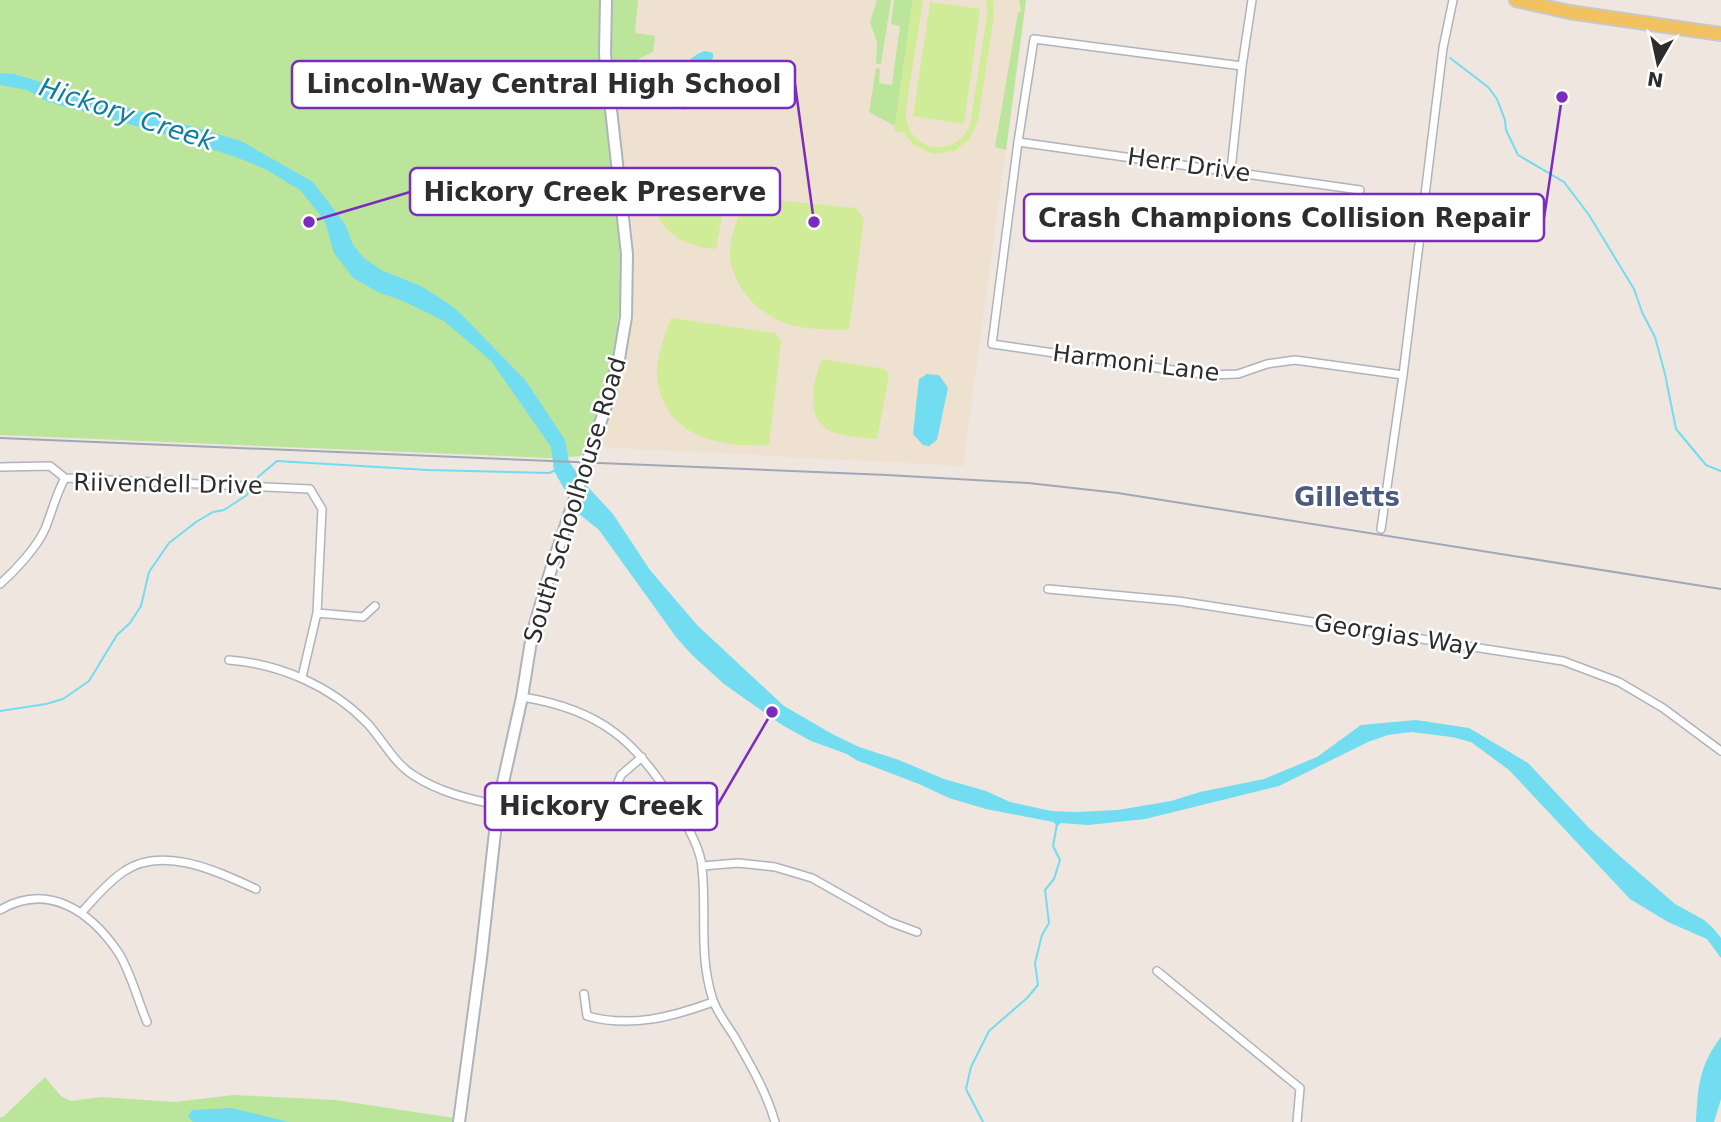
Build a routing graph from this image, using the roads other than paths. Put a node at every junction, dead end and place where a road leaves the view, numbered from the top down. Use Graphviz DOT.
graph roads {
  1 [pos="606,0"];
  2 [pos="1252,0"];
  3 [pos="1453,0"];
  4 [pos="1516,0"];
  5 [pos="1721,34"];
  6 [pos="1242,66"];
  7 [pos="1018,142"];
  8 [pos="1231,170"];
  9 [pos="1360,190"];
  10 [pos="1403,375"];
  11 [pos="0,467"];
  12 [pos="65,478"];
  13 [pos="1381,529"];
  14 [pos="0,584"];
  15 [pos="1048,589"];
  16 [pos="375,606"];
  17 [pos="317,613"];
  18 [pos="229,660"];
  19 [pos="302,677"];
  20 [pos="522,696"];
  21 [pos="1721,751"];
  22 [pos="642,757"];
  23 [pos="613,795"];
  24 [pos="498,806"];
  25 [pos="702,866"];
  26 [pos="256,889"];
  27 [pos="0,910"];
  28 [pos="81,913"];
  29 [pos="917,932"];
  30 [pos="1157,971"];
  31 [pos="584,994"];
  32 [pos="713,1002"];
  33 [pos="147,1022"];
  34 [pos="459,1122"];
  35 [pos="775,1122"];
  36 [pos="1297,1122"];
  1 -- 20 [label="street, South Schoolhouse Road"];
  2 -- 6 [label="street"];
  3 -- 10 [label="street"];
  4 -- 5 [label="main road"];
  6 -- 7 [label="street"];
  6 -- 8 [label="street"];
  7 -- 8 [label="street, Herr Drive"];
  7 -- 10 [label="street, Harmoni Lane"];
  8 -- 9 [label="street, Herr Drive"];
  10 -- 13 [label="street"];
  11 -- 12 [label="street"];
  12 -- 14 [label="street, Riivendell Drive"];
  12 -- 17 [label="street, Riivendell Drive"];
  15 -- 21 [label="street, Georgias Way"];
  16 -- 17 [label="street"];
  17 -- 19 [label="street"];
  18 -- 19 [label="street"];
  19 -- 24 [label="street"];
  20 -- 22 [label="street"];
  20 -- 24 [label="street, South Schoolhouse Road"];
  22 -- 23 [label="street"];
  22 -- 25 [label="street"];
  24 -- 34 [label="street, South Schoolhouse Road"];
  25 -- 29 [label="street"];
  25 -- 32 [label="street"];
  26 -- 28 [label="street"];
  27 -- 28 [label="street"];
  28 -- 33 [label="street"];
  30 -- 36 [label="street"];
  31 -- 32 [label="street"];
  32 -- 35 [label="street"];
}
